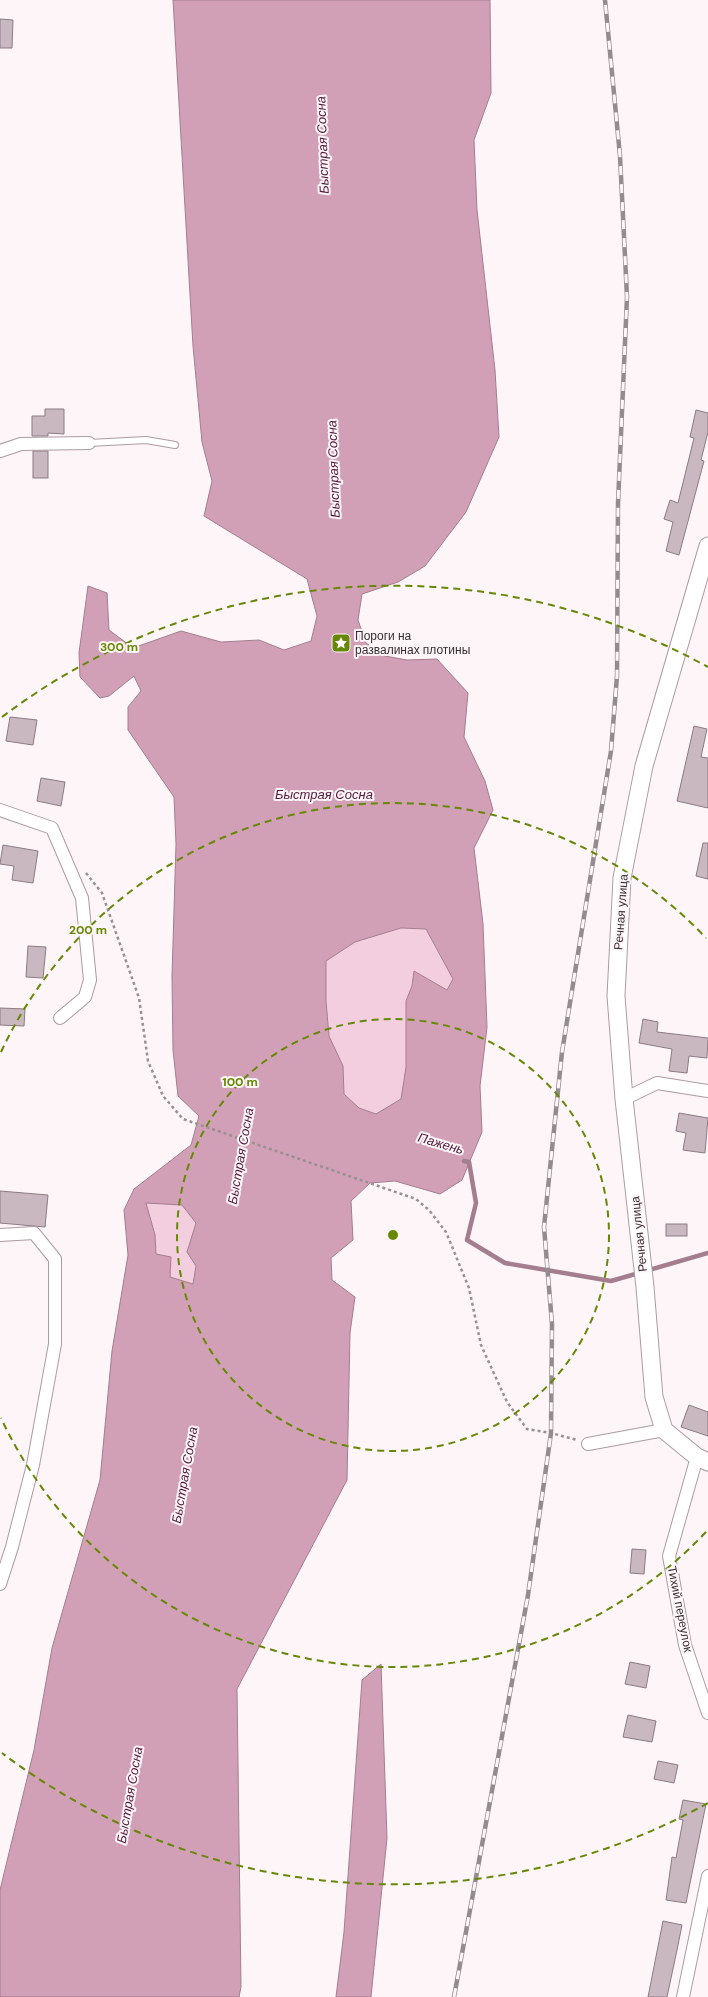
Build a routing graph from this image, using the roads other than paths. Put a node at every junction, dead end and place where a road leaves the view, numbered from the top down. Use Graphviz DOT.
graph roads {
  1 [pos="89,442"];
  2 [pos="175,446"];
  3 [pos="0,452"];
  4 [pos="708,546"];
  5 [pos="0,810"];
  6 [pos="60,1018"];
  7 [pos="708,1091"];
  8 [pos="624,1099"];
  9 [pos="0,1235"];
  10 [pos="664,1430"];
  11 [pos="588,1444"];
  12 [pos="702,1460"];
  13 [pos="0,1544"];
  14 [pos="12,1547"];
  15 [pos="0,1584"];
  16 [pos="708,1713"];
  17 [pos="708,1876"];
  18 [pos="683,1997"];
  1 -- 2 [label="lane"];
  1 -- 3 [label="street"];
  4 -- 8 [label="street, Речная улица"];
  5 -- 6 [label="street"];
  7 -- 8 [label="street"];
  8 -- 10 [label="street, Речная улица"];
  9 -- 14 [label="street"];
  10 -- 11 [label="street"];
  10 -- 12 [label="street"];
  12 -- 16 [label="street, Тихий переулок"];
  13 -- 14 [label="street"];
  14 -- 15 [label="street"];
  17 -- 18 [label="street"];
}
